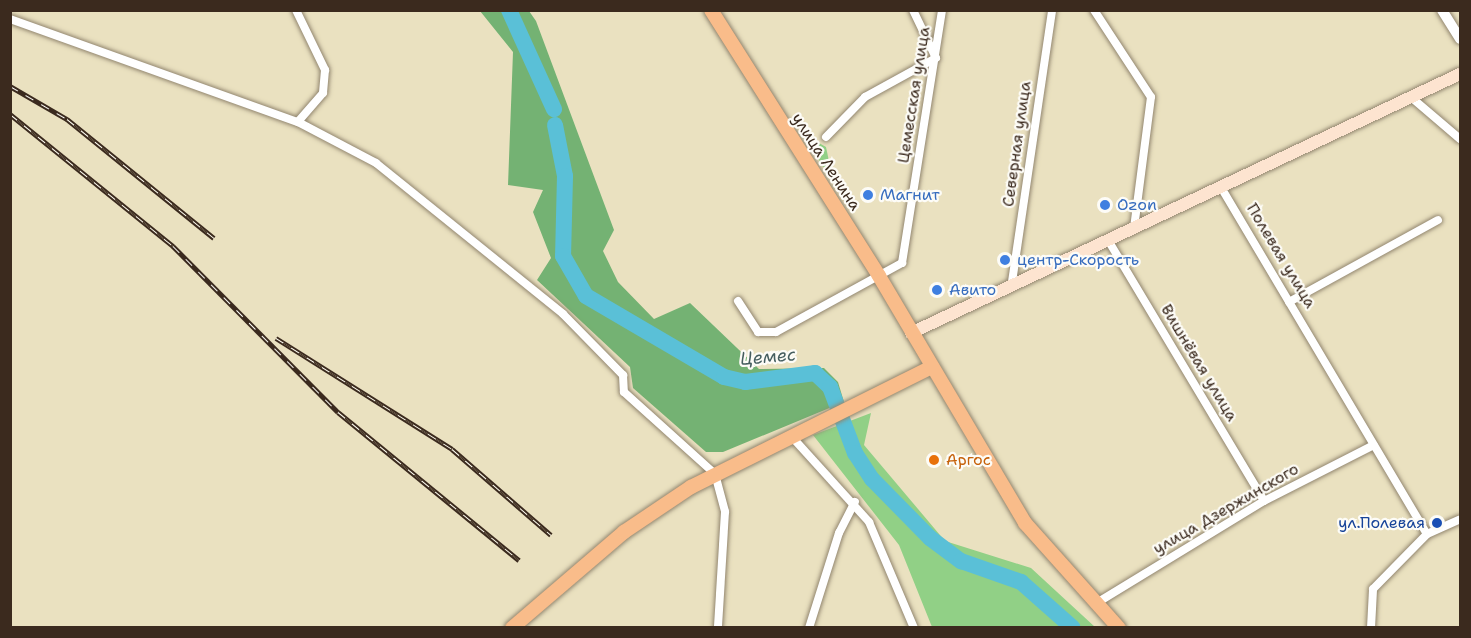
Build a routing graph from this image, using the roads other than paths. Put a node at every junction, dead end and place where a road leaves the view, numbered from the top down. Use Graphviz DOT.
graph roads {
  1 [pos="296,10"];
  2 [pos="711,10"];
  3 [pos="914,10"];
  4 [pos="942,10"];
  5 [pos="1052,10"];
  6 [pos="1094,10"];
  7 [pos="1442,10"];
  8 [pos="10,19"];
  9 [pos="1461,39"];
  10 [pos="936,58"];
  11 [pos="1461,74"];
  12 [pos="1412,98"];
  13 [pos="298,122"];
  14 [pos="826,137"];
  15 [pos="1461,139"];
  16 [pos="1222,189"];
  17 [pos="1438,220"];
  18 [pos="1134,228"];
  19 [pos="1108,240"];
  20 [pos="879,276"];
  21 [pos="1012,282"];
  22 [pos="738,301"];
  23 [pos="1289,302"];
  24 [pos="911,333"];
  25 [pos="930,368"];
  26 [pos="792,437"];
  27 [pos="1374,445"];
  28 [pos="716,477"];
  29 [pos="1264,501"];
  30 [pos="855,502"];
  31 [pos="1461,519"];
  32 [pos="1427,534"];
  33 [pos="1095,604"];
  34 [pos="512,627"];
  35 [pos="717,627"];
  36 [pos="809,627"];
  37 [pos="914,627"];
  38 [pos="1119,627"];
  39 [pos="1371,627"];
  1 -- 13 [label="street"];
  2 -- 20 [label="main road, улица Ленина"];
  3 -- 10 [label="street"];
  4 -- 10 [label="street, Цемесская улица"];
  5 -- 21 [label="street, Северная улица"];
  6 -- 18 [label="street"];
  7 -- 9 [label="street"];
  8 -- 13 [label="street"];
  10 -- 14 [label="street"];
  10 -- 20 [label="street, Цемесская улица"];
  11 -- 12 [label="main road"];
  12 -- 15 [label="street"];
  12 -- 16 [label="main road"];
  13 -- 28 [label="street"];
  16 -- 18 [label="main road"];
  16 -- 23 [label="street, Полевая улица"];
  17 -- 23 [label="street"];
  18 -- 19 [label="main road"];
  19 -- 21 [label="main road"];
  19 -- 29 [label="street, Вишнёвая улица"];
  20 -- 22 [label="street"];
  20 -- 24 [label="main road, улица Ленина"];
  21 -- 24 [label="main road"];
  23 -- 27 [label="street, Полевая улица"];
  24 -- 25 [label="main road, улица Ленина"];
  25 -- 26 [label="main road"];
  25 -- 33 [label="main road"];
  26 -- 28 [label="main road"];
  26 -- 30 [label="street"];
  27 -- 29 [label="street, улица Дзержинского"];
  27 -- 32 [label="street, Полевая улица"];
  28 -- 34 [label="main road"];
  28 -- 35 [label="street"];
  29 -- 33 [label="street, улица Дзержинского"];
  30 -- 36 [label="street"];
  30 -- 37 [label="street"];
  31 -- 32 [label="street"];
  32 -- 39 [label="street"];
  33 -- 38 [label="main road"];
}
